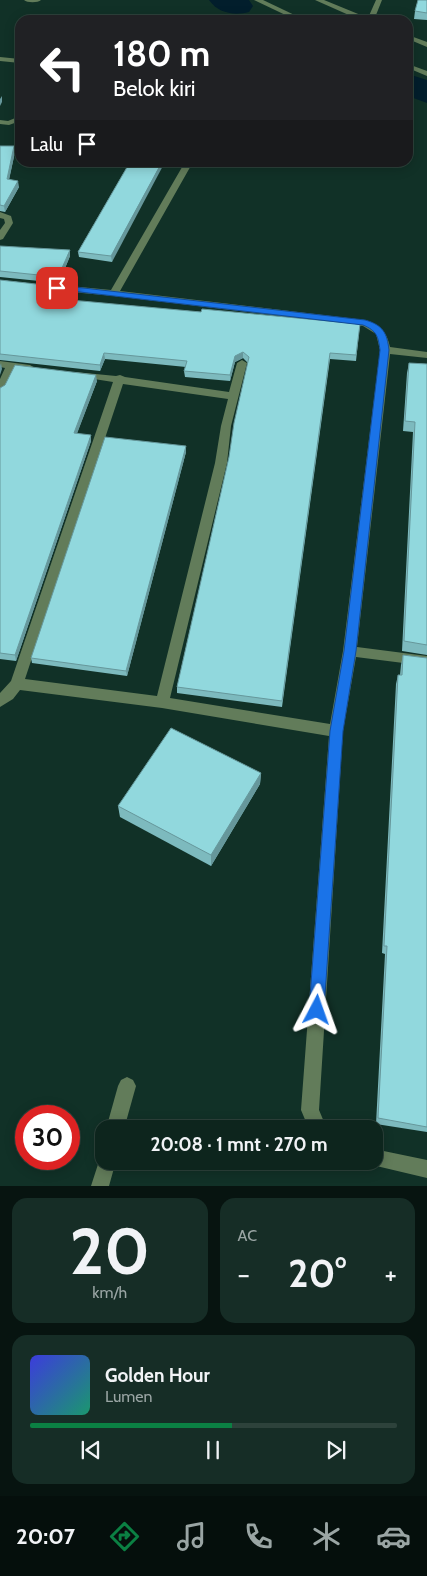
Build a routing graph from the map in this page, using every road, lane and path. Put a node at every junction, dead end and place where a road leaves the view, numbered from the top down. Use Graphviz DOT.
graph roads {
  1 [pos="27,0"];
  2 [pos="38,0"];
  3 [pos="257,0"];
  4 [pos="318,0"];
  5 [pos="379,0"];
  6 [pos="283,15"];
  7 [pos="354,15"];
  8 [pos="373,15"];
  9 [pos="413,39"];
  10 [pos="427,45"];
  11 [pos="0,59"];
  12 [pos="15,60"];
  13 [pos="413,68"];
  14 [pos="427,74"];
  15 [pos="15,120"];
  16 [pos="0,122"];
  17 [pos="186,167"];
  18 [pos="0,215"];
  19 [pos="0,237"];
  20 [pos="29,285"];
  21 [pos="114,293"];
  22 [pos="385,350"];
  23 [pos="427,355"];
  24 [pos="242,362"];
  25 [pos="0,364"];
  26 [pos="12,365"];
  27 [pos="41,369"];
  28 [pos="71,372"];
  29 [pos="120,378"];
  30 [pos="0,390"];
  31 [pos="233,396"];
  32 [pos="350,651"];
  33 [pos="427,661"];
  34 [pos="17,684"];
  35 [pos="0,701"];
  36 [pos="162,702"];
  37 [pos="336,731"];
  38 [pos="127,1086"];
  39 [pos="118,1120"];
  40 [pos="314,1120"];
  41 [pos="383,1160"];
  42 [pos="427,1168"];
  43 [pos="104,1170"];
  44 [pos="100,1186"];
  1 -- 2 [label="street"];
  3 -- 6 [label="street"];
  4 -- 7 [label="street"];
  5 -- 8 [label="street"];
  9 -- 10 [label="street"];
  11 -- 12 [label="street"];
  13 -- 14 [label="street"];
  15 -- 16 [label="street"];
  17 -- 21 [label="street"];
  18 -- 19 [label="street"];
  20 -- 21 [label="street"];
  21 -- 22 [label="street"];
  22 -- 23 [label="street"];
  22 -- 32 [label="street"];
  24 -- 31 [label="street"];
  25 -- 26 [label="street"];
  26 -- 27 [label="street"];
  26 -- 30 [label="street"];
  28 -- 29 [label="street"];
  29 -- 31 [label="street"];
  29 -- 34 [label="street"];
  31 -- 36 [label="street"];
  32 -- 33 [label="street"];
  32 -- 37 [label="street"];
  34 -- 35 [label="street"];
  34 -- 36 [label="street"];
  36 -- 37 [label="street"];
  37 -- 40 [label="street"];
  38 -- 39 [label="street"];
  41 -- 42 [label="street"];
  43 -- 44 [label="street"];
}
